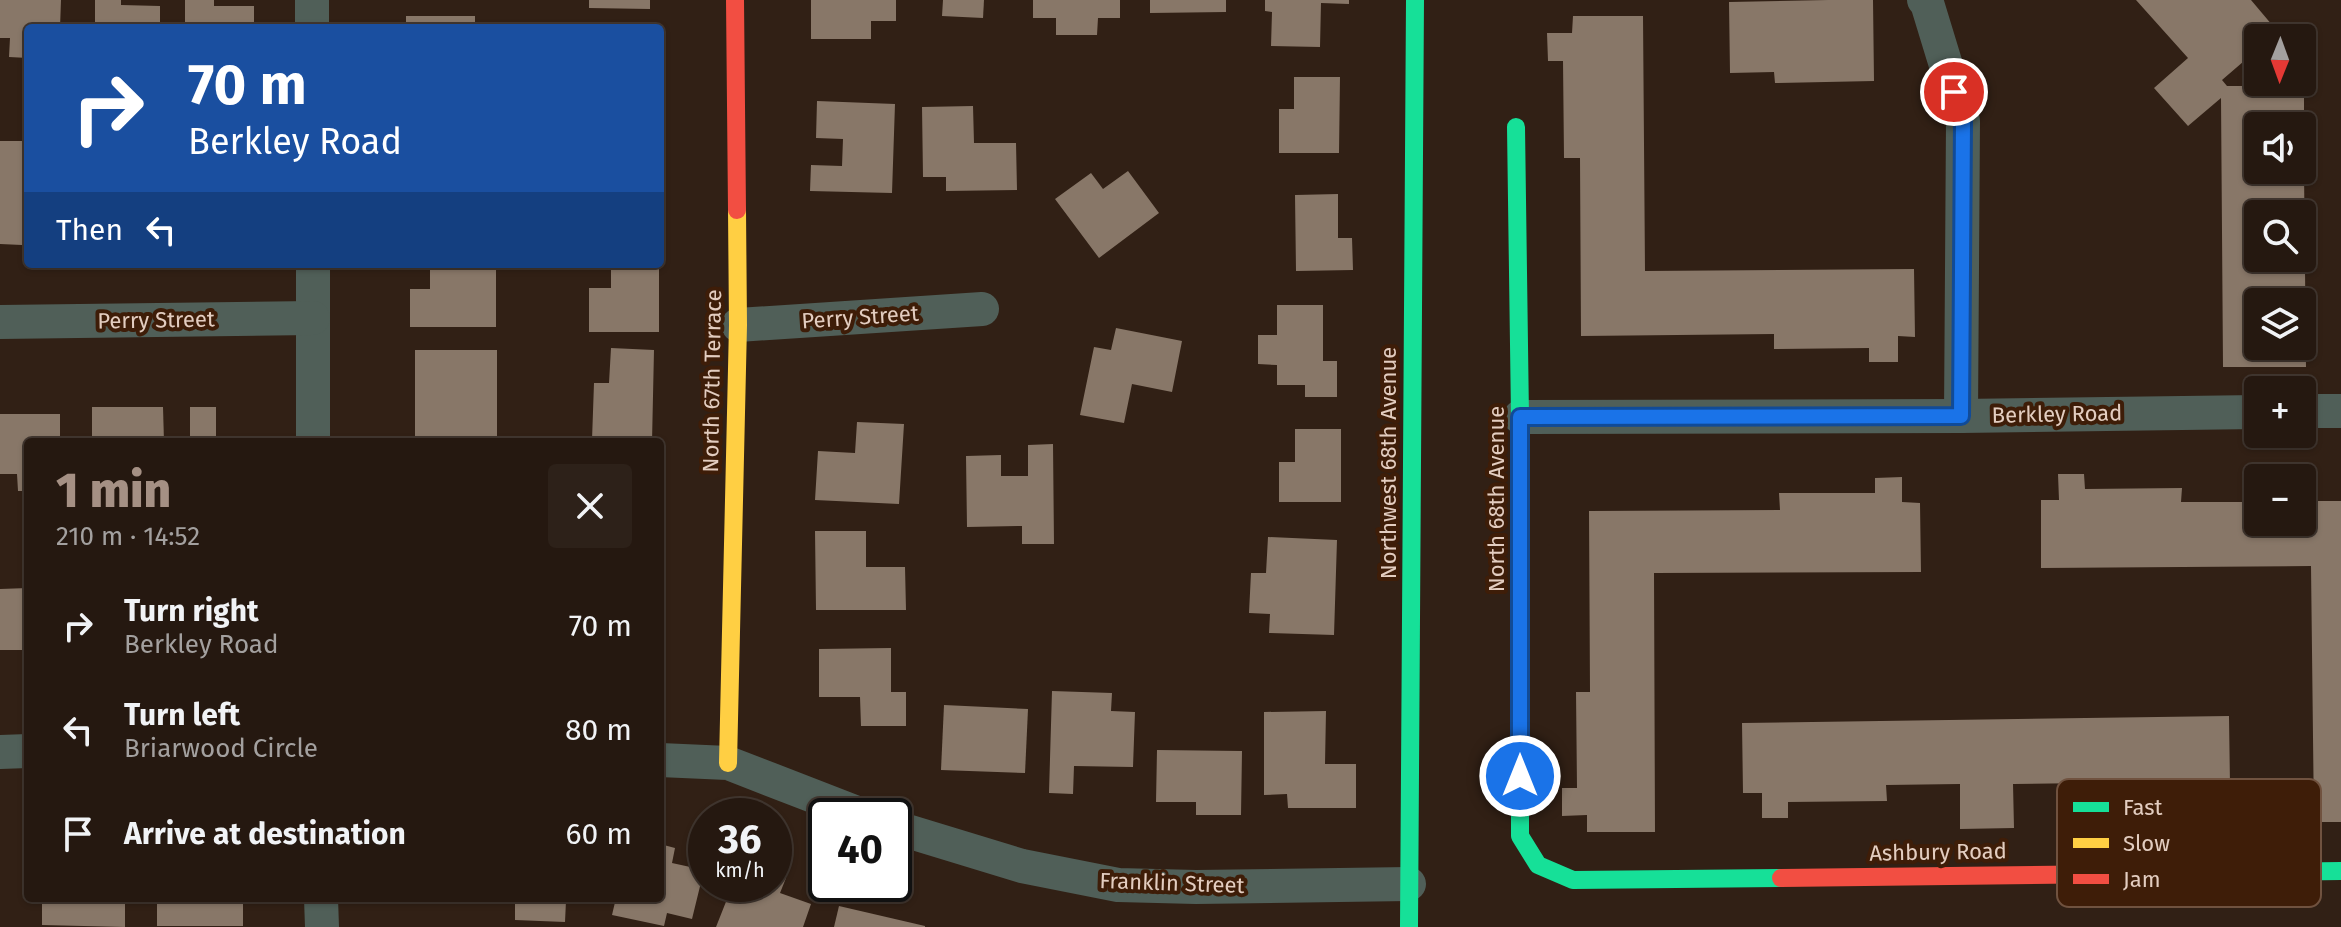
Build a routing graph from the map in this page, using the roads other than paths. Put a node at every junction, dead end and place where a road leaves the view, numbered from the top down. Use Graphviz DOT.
graph roads {
  1 [pos="312,0"];
  2 [pos="735,0"];
  3 [pos="1415,0"];
  4 [pos="1924,0"];
  5 [pos="312,24"];
  6 [pos="1516,127"];
  7 [pos="313,268"];
  8 [pos="982,309"];
  9 [pos="313,318"];
  10 [pos="0,322"];
  11 [pos="738,325"];
  12 [pos="2316,411"];
  13 [pos="2341,411"];
  14 [pos="2244,412"];
  15 [pos="1961,416"];
  16 [pos="1520,417"];
  17 [pos="313,438"];
  18 [pos="24,751"];
  19 [pos="0,752"];
  20 [pos="664,760"];
  21 [pos="728,763"];
  22 [pos="818,798"];
  23 [pos="912,832"];
  24 [pos="1538,865"];
  25 [pos="2321,871"];
  26 [pos="2341,871"];
  27 [pos="2057,874"];
  28 [pos="1409,884"];
  29 [pos="321,902"];
  30 [pos="322,927"];
  31 [pos="1409,927"];
  1 -- 5 [label="street"];
  2 -- 11 [label="street, North 67th Terrace"];
  3 -- 28 [label="street, Northwest 68th Avenue"];
  4 -- 15 [label="street"];
  6 -- 16 [label="street, North 68th Avenue"];
  7 -- 9 [label="street"];
  8 -- 11 [label="street, Perry Street"];
  9 -- 10 [label="street, Perry Street"];
  9 -- 17 [label="street"];
  11 -- 21 [label="street, North 67th Terrace"];
  12 -- 13 [label="street"];
  14 -- 15 [label="street, Berkley Road"];
  15 -- 16 [label="street, Berkley Road"];
  16 -- 24 [label="street, North 68th Avenue"];
  18 -- 19 [label="street"];
  20 -- 21 [label="street"];
  21 -- 22 [label="street"];
  23 -- 28 [label="street, Franklin Street"];
  24 -- 27 [label="street, Ashbury Road"];
  25 -- 26 [label="street, Ashbury Road"];
  28 -- 31 [label="street, Northwest 68th Avenue"];
  29 -- 30 [label="street"];
}
